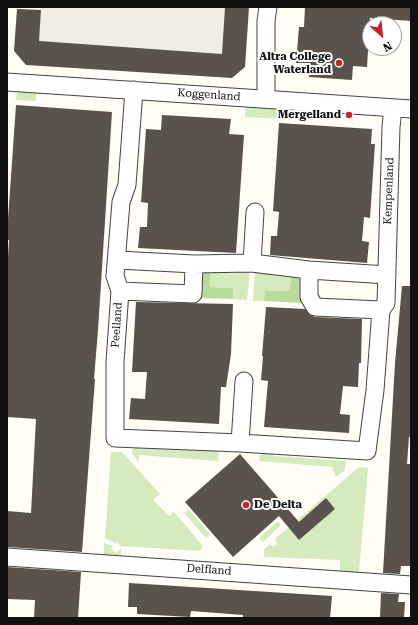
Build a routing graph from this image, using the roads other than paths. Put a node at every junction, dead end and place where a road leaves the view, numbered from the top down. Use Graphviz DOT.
graph roads {
  1 [pos="268,7"];
  2 [pos="7,82"];
  3 [pos="134,90"];
  4 [pos="266,99"];
  5 [pos="394,108"];
  6 [pos="411,109"];
  7 [pos="255,212"];
  8 [pos="118,260"];
  9 [pos="194,264"];
  10 [pos="252,264"];
  11 [pos="309,270"];
  12 [pos="387,275"];
  13 [pos="120,291"];
  14 [pos="381,310"];
  15 [pos="244,381"];
  16 [pos="240,443"];
  17 [pos="367,451"];
  18 [pos="7,556"];
  19 [pos="411,585"];
  1 -- 4 [label="street"];
  2 -- 3 [label="street, Koggenland"];
  3 -- 4 [label="street, Koggenland"];
  3 -- 8 [label="street, Peelland"];
  4 -- 5 [label="street, Koggenland"];
  5 -- 6 [label="street, Koggenland"];
  5 -- 12 [label="street, Kempenland"];
  7 -- 10 [label="street"];
  8 -- 9 [label="street"];
  8 -- 13 [label="street, Peelland"];
  9 -- 10 [label="street"];
  9 -- 13 [label="street"];
  10 -- 11 [label="street"];
  11 -- 12 [label="street"];
  11 -- 14 [label="street"];
  12 -- 14 [label="street, Kempenland"];
  13 -- 16 [label="street, Peelland"];
  14 -- 17 [label="street, Kempenland"];
  15 -- 16 [label="street"];
  16 -- 17 [label="street, Peelland"];
  18 -- 19 [label="street, Delfland"];
}
